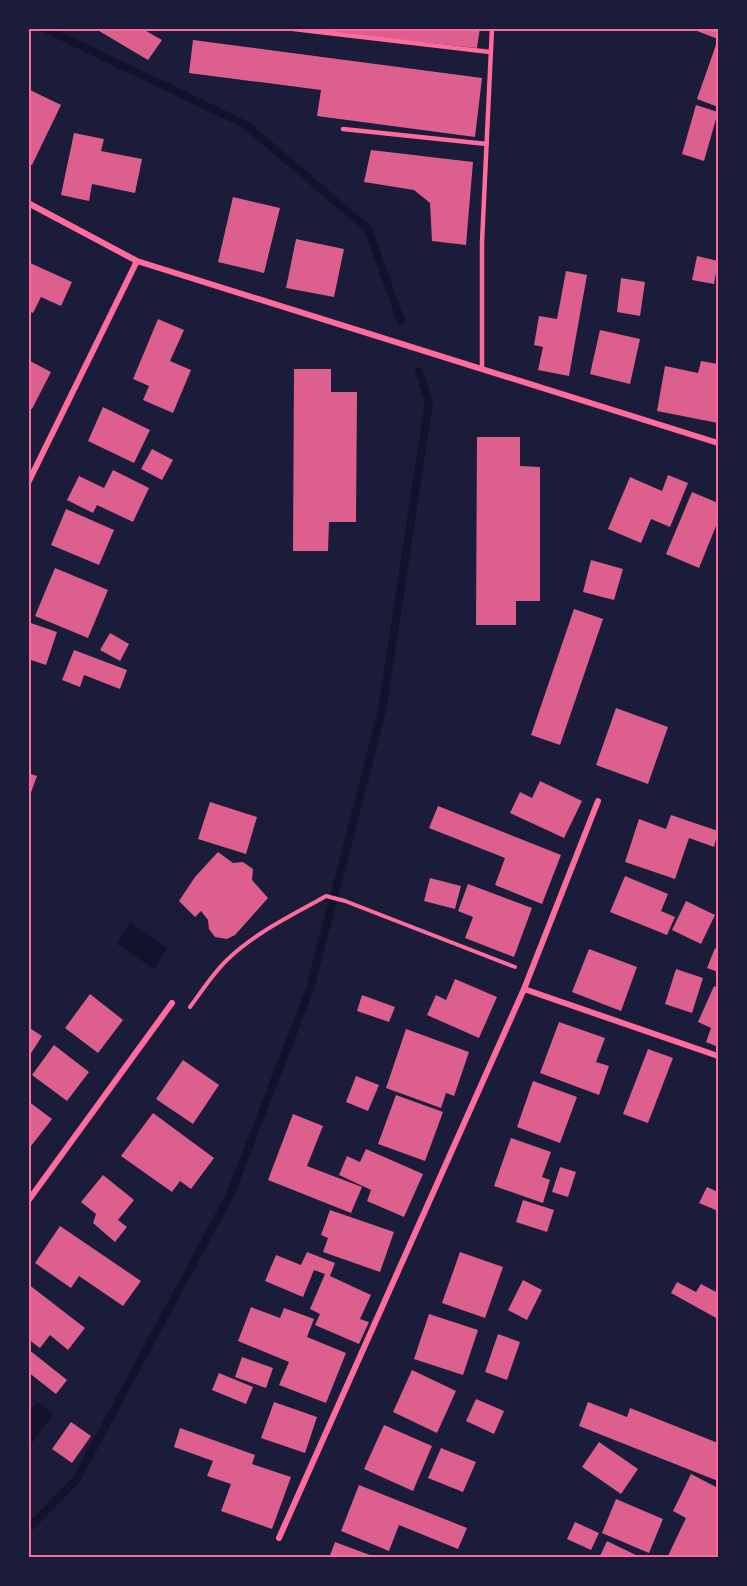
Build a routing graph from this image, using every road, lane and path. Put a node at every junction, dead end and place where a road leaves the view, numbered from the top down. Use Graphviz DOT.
graph roads {
  1 [pos="285,28"];
  2 [pos="492,28"];
  3 [pos="490,52"];
  4 [pos="343,129"];
  5 [pos="487,144"];
  6 [pos="28,203"];
  7 [pos="138,261"];
  8 [pos="482,369"];
  9 [pos="718,443"];
  10 [pos="28,483"];
  11 [pos="598,801"];
  12 [pos="531,973"];
  13 [pos="524,989"];
  14 [pos="172,1003"];
  15 [pos="189,1007"];
  16 [pos="718,1056"];
  17 [pos="28,1202"];
  18 [pos="279,1538"];
  1 -- 3 [label="lane"];
  2 -- 3 [label="lane"];
  3 -- 5 [label="lane"];
  4 -- 5 [label="lane"];
  5 -- 8 [label="lane"];
  6 -- 7 [label="street"];
  7 -- 8 [label="street"];
  7 -- 10 [label="street"];
  8 -- 9 [label="street"];
  11 -- 12 [label="street"];
  12 -- 13 [label="street"];
  12 -- 15 [label="path"];
  13 -- 16 [label="street"];
  13 -- 18 [label="street"];
  14 -- 17 [label="street"];
}
